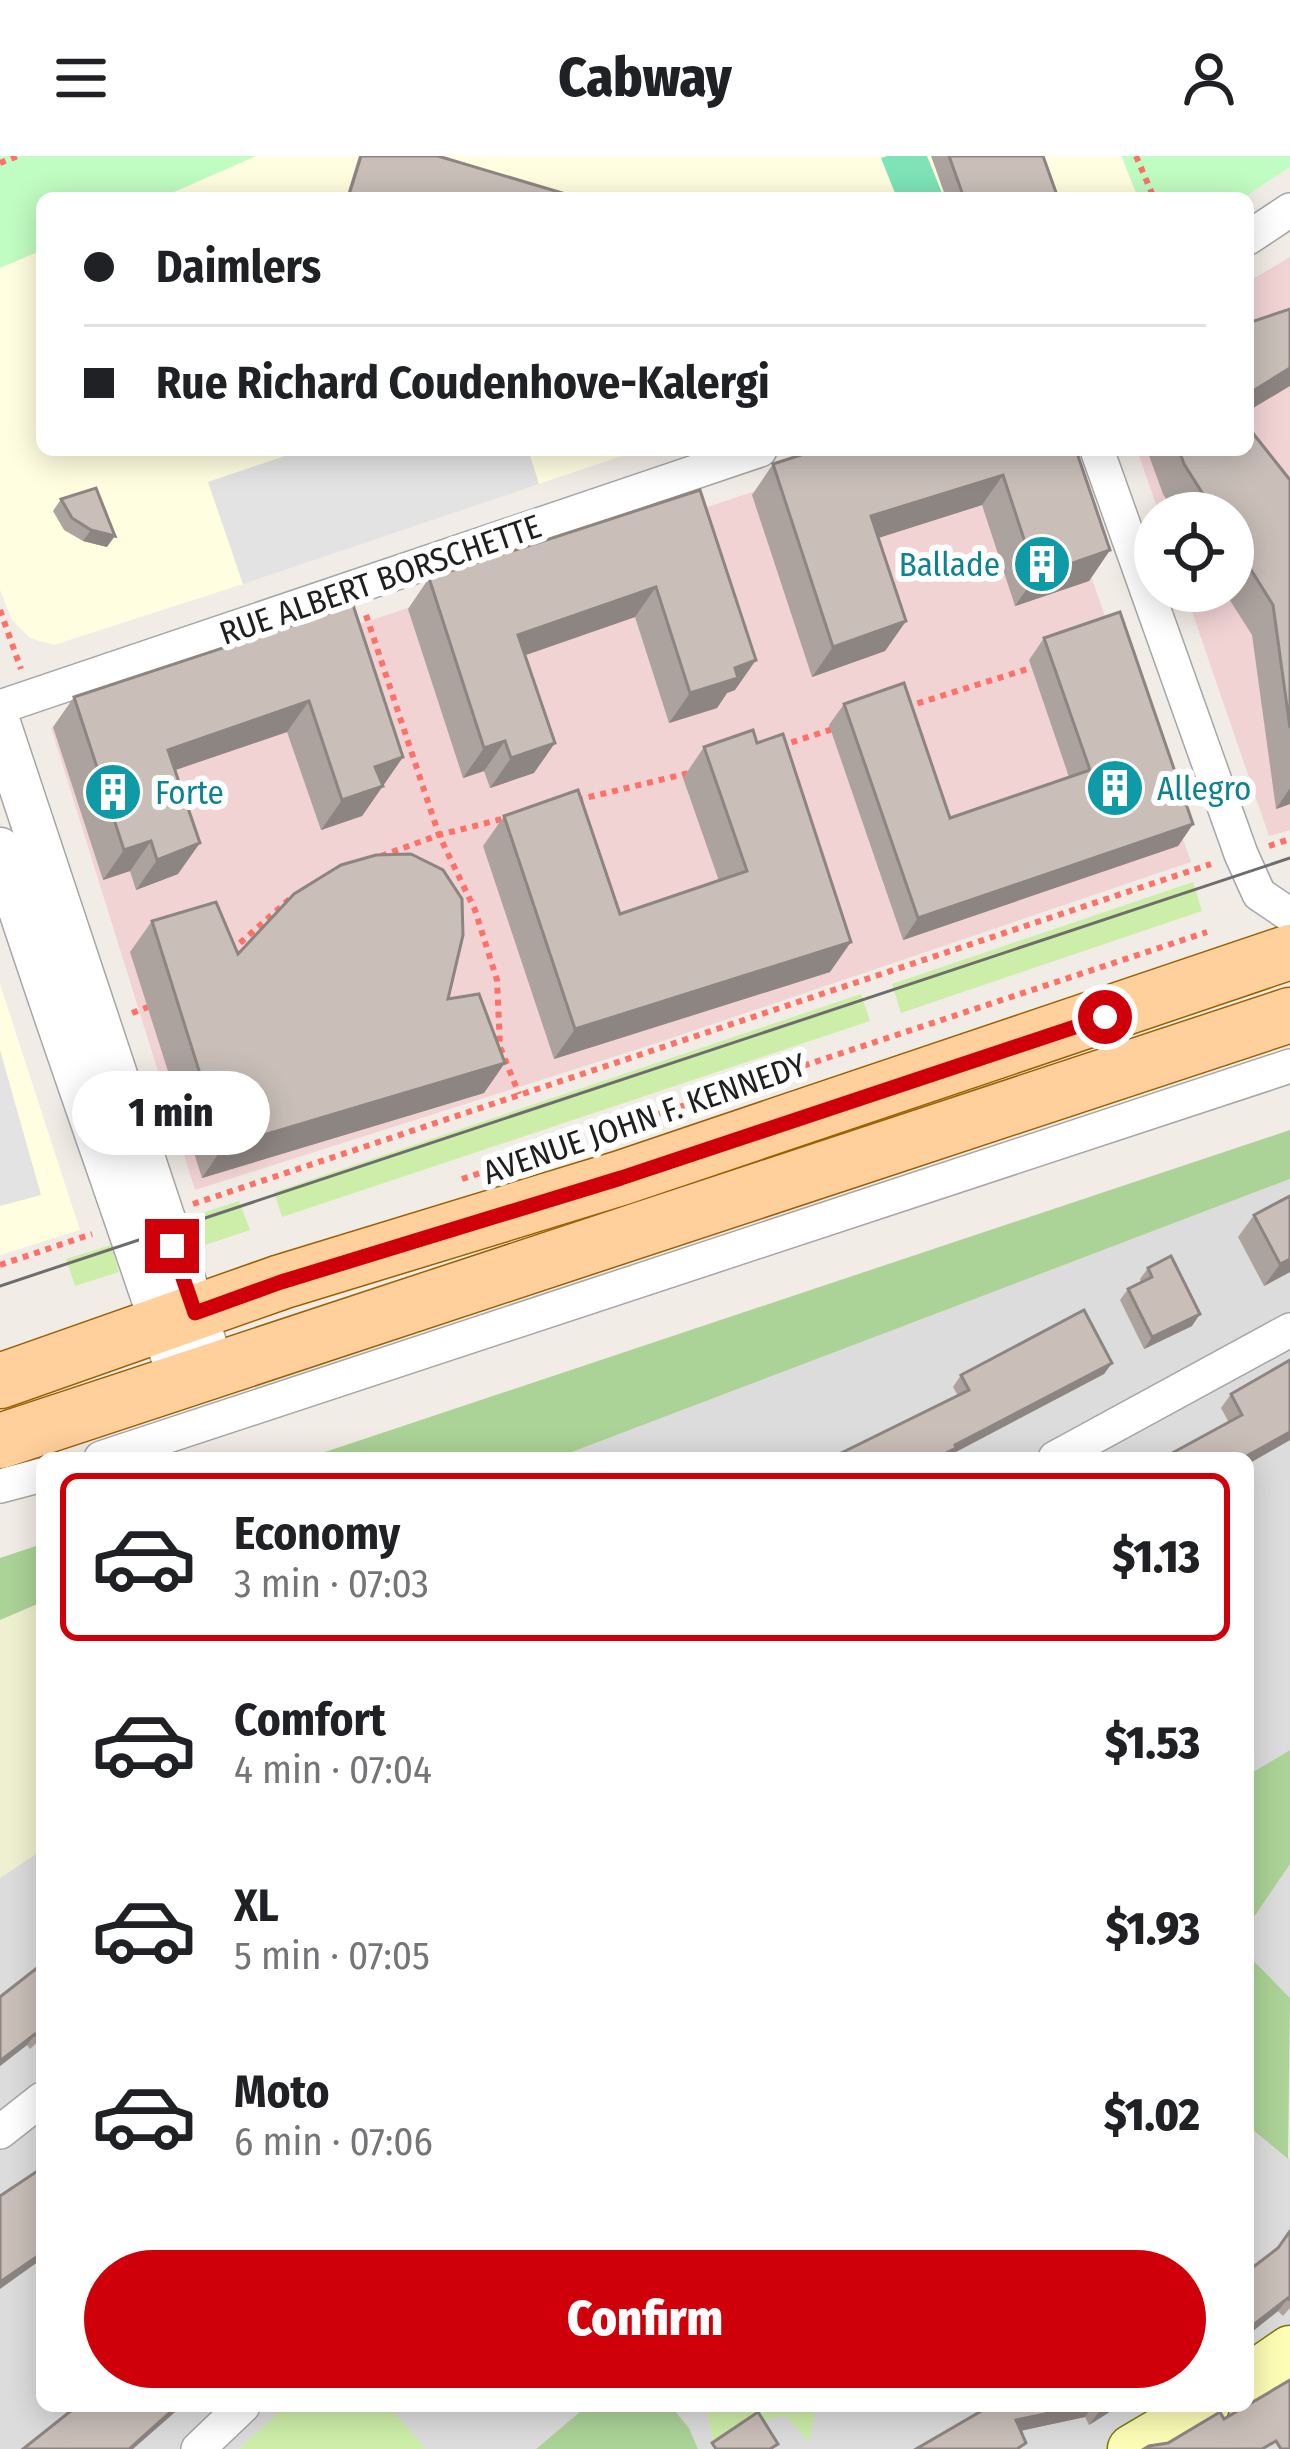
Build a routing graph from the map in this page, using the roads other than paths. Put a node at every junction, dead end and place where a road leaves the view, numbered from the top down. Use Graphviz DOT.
graph roads {
  1 [pos="1290,210"];
  2 [pos="1254,234"];
  3 [pos="742,456"];
  4 [pos="1098,456"];
  5 [pos="0,707"];
  6 [pos="0,725"];
  7 [pos="0,849"];
  8 [pos="1290,914"];
  9 [pos="1290,952"];
  10 [pos="1290,1015"];
  11 [pos="1290,1066"];
  12 [pos="178,1319"];
  13 [pos="1290,1330"];
  14 [pos="198,1378"];
  15 [pos="0,1381"];
  16 [pos="0,1441"];
  17 [pos="119,1452"];
  18 [pos="1066,1452"];
  19 [pos="36,1476"];
  20 [pos="0,1486"];
  21 [pos="36,2104"];
  22 [pos="0,2132"];
  23 [pos="1290,2350"];
  24 [pos="1254,2375"];
  25 [pos="237,2412"];
  26 [pos="1194,2412"];
  27 [pos="197,2449"];
  28 [pos="1132,2449"];
  1 -- 2 [label="street"];
  3 -- 5 [label="street, RUE ALBERT BORSCHETTE"];
  4 -- 8 [label="street"];
  6 -- 12 [label="street"];
  7 -- 12 [label="street"];
  9 -- 12 [label="main road, AVENUE JOHN F. KENNEDY"];
  10 -- 14 [label="main road"];
  11 -- 17 [label="street"];
  12 -- 14 [label="street"];
  12 -- 15 [label="main road, AVENUE JOHN F. KENNEDY"];
  13 -- 18 [label="street"];
  14 -- 16 [label="main road"];
  19 -- 20 [label="street"];
  21 -- 22 [label="street"];
  23 -- 24 [label="main road"];
  25 -- 27 [label="street"];
  26 -- 28 [label="main road"];
}
